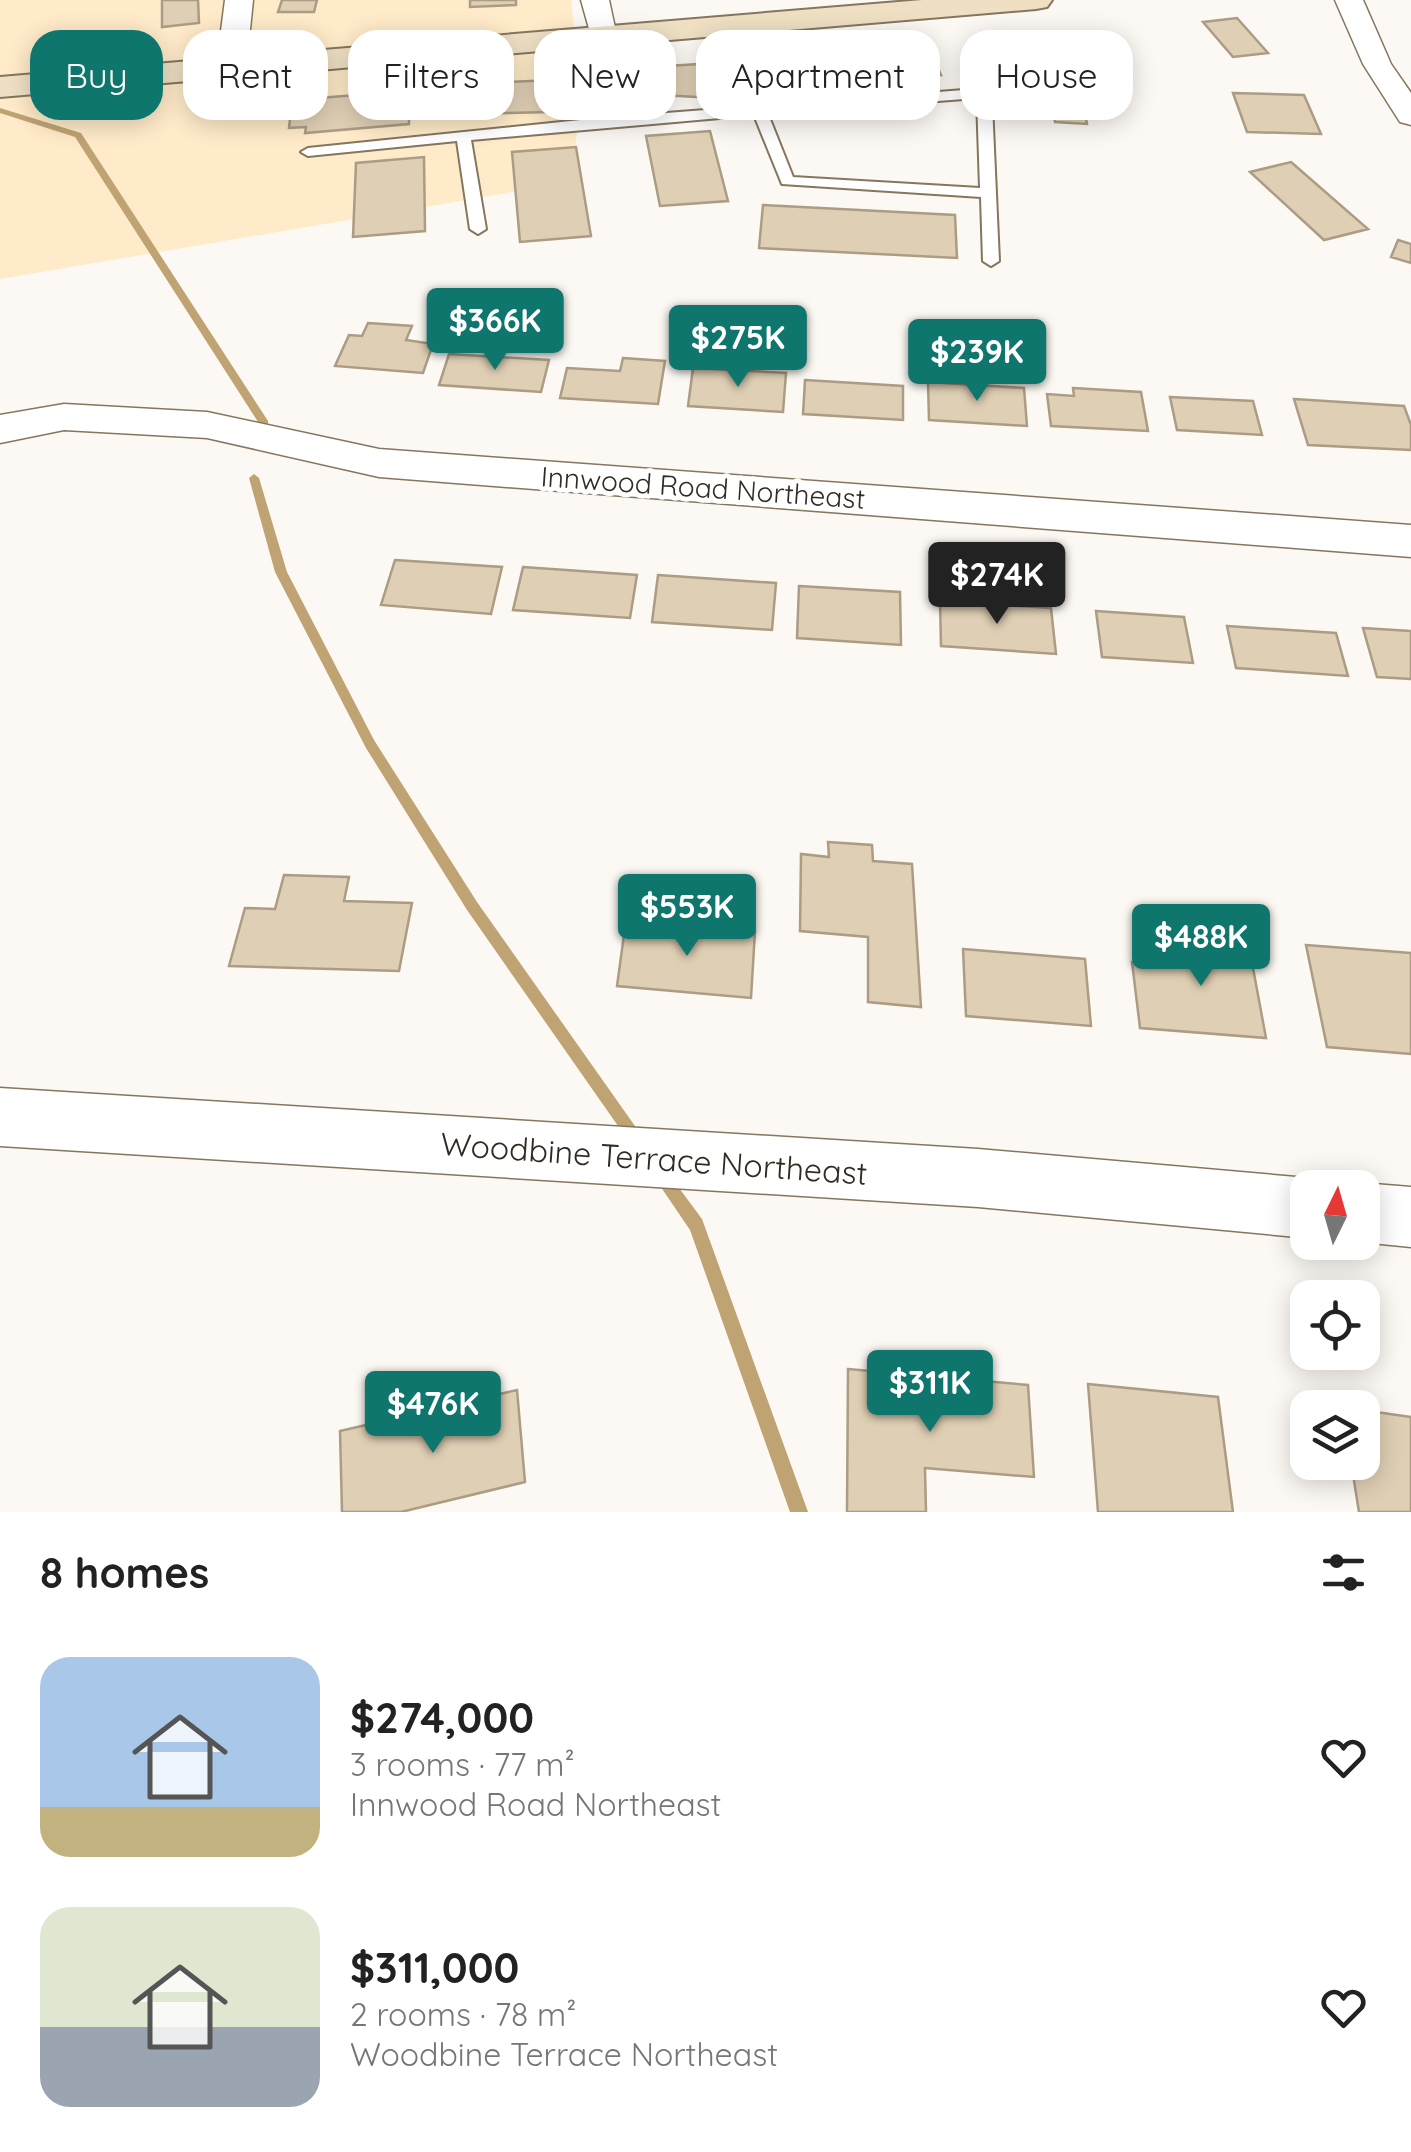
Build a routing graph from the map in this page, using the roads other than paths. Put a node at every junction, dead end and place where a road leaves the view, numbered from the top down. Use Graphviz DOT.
graph roads {
  1 [pos="239,0"];
  2 [pos="595,0"];
  3 [pos="1036,0"];
  4 [pos="1349,0"];
  5 [pos="973,2"];
  6 [pos="236,30"];
  7 [pos="601,30"];
  8 [pos="676,30"];
  9 [pos="534,43"];
  10 [pos="328,61"];
  11 [pos="183,73"];
  12 [pos="0,87"];
  13 [pos="696,115"];
  14 [pos="1411,116"];
  15 [pos="763,120"];
  16 [pos="985,120"];
  17 [pos="614,121"];
  18 [pos="463,136"];
  19 [pos="308,152"];
  20 [pos="988,192"];
  21 [pos="478,229"];
  22 [pos="991,261"];
  23 [pos="0,429"];
  24 [pos="1411,541"];
  25 [pos="0,1117"];
  26 [pos="1290,1206"];
  27 [pos="1380,1215"];
  28 [pos="1411,1218"];
  1 -- 6 [label="street"];
  2 -- 7 [label="street"];
  3 -- 5 [label="main road"];
  4 -- 14 [label="street"];
  5 -- 8 [label="main road"];
  9 -- 10 [label="main road"];
  11 -- 12 [label="main road"];
  13 -- 17 [label="lane"];
  15 -- 20 [label="lane"];
  16 -- 20 [label="lane"];
  17 -- 18 [label="lane"];
  18 -- 19 [label="lane"];
  18 -- 21 [label="lane"];
  20 -- 22 [label="lane"];
  23 -- 24 [label="street, Innwood Road Northeast"];
  25 -- 26 [label="street, Woodbine Terrace Northeast"];
  27 -- 28 [label="street"];
}
